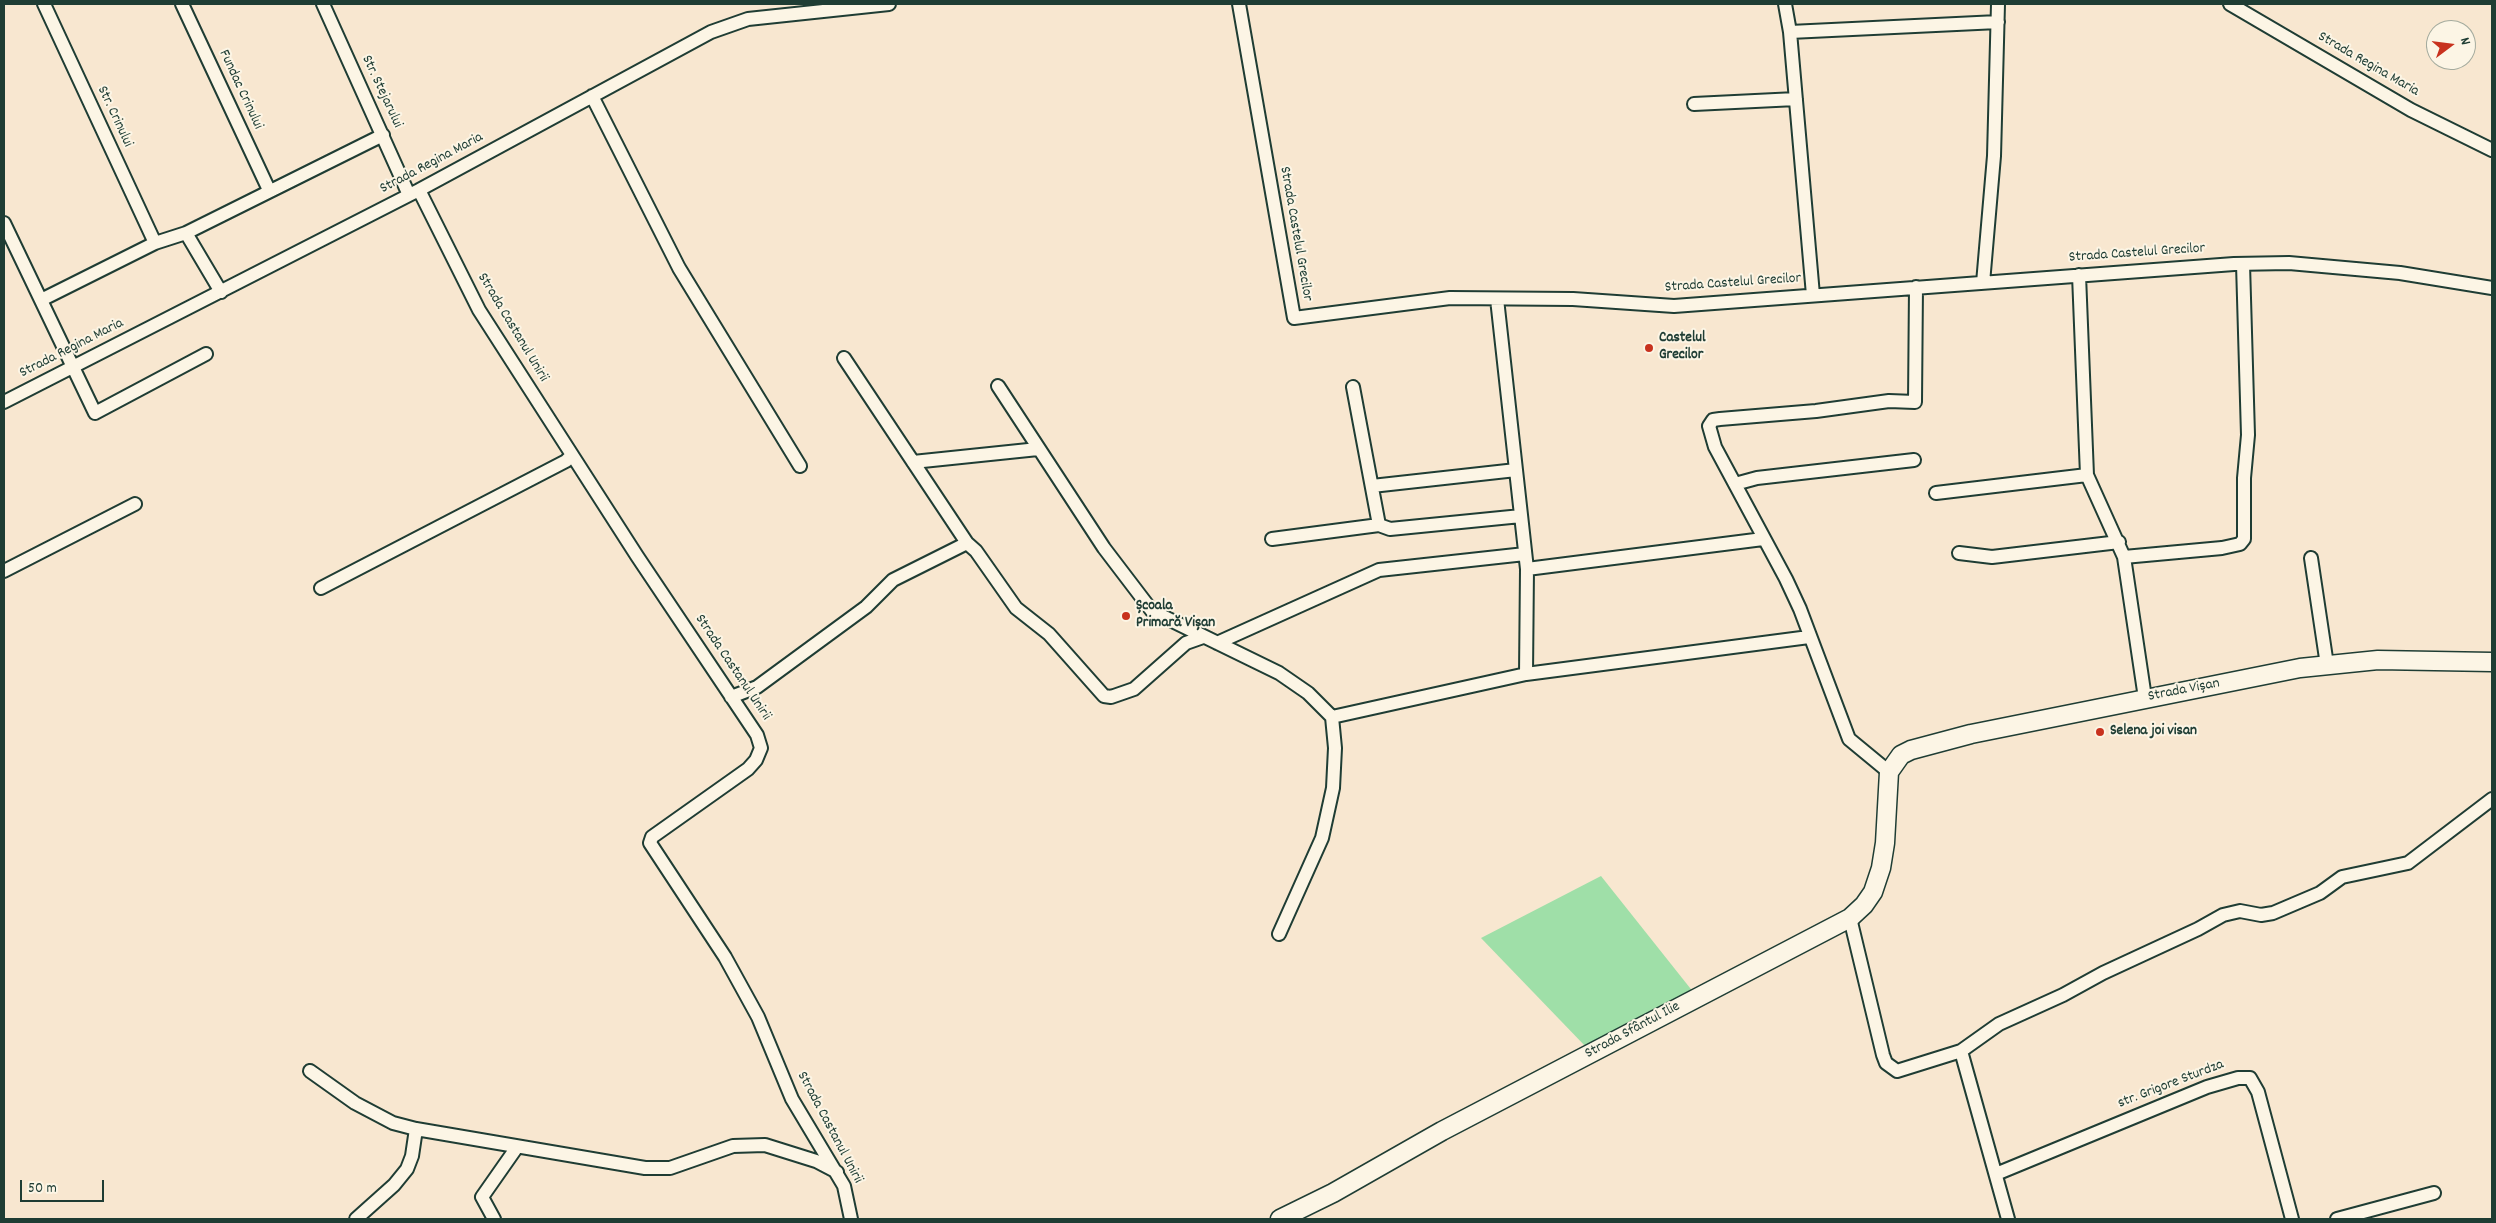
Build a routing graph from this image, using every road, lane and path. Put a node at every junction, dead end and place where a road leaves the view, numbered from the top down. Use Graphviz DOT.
graph roads {
  1 [pos="44,4"];
  2 [pos="182,4"];
  3 [pos="322,4"];
  4 [pos="890,4"];
  5 [pos="1239,4"];
  6 [pos="1785,4"];
  7 [pos="1998,4"];
  8 [pos="2230,4"];
  9 [pos="1998,22"];
  10 [pos="1790,32"];
  11 [pos="592,96"];
  12 [pos="1796,99"];
  13 [pos="1694,104"];
  14 [pos="383,135"];
  15 [pos="2492,150"];
  16 [pos="269,190"];
  17 [pos="414,193"];
  18 [pos="4,223"];
  19 [pos="186,233"];
  20 [pos="155,243"];
  21 [pos="2243,264"];
  22 [pos="2079,275"];
  23 [pos="1983,283"];
  24 [pos="1916,287"];
  25 [pos="2492,288"];
  26 [pos="221,292"];
  27 [pos="1814,295"];
  28 [pos="1497,299"];
  29 [pos="41,300"];
  30 [pos="206,354"];
  31 [pos="844,358"];
  32 [pos="72,367"];
  33 [pos="998,386"];
  34 [pos="1353,387"];
  35 [pos="4,402"];
  36 [pos="1038,449"];
  37 [pos="572,455"];
  38 [pos="1914,460"];
  39 [pos="913,462"];
  40 [pos="800,466"];
  41 [pos="1516,470"];
  42 [pos="2087,475"];
  43 [pos="1734,484"];
  44 [pos="1372,486"];
  45 [pos="1936,493"];
  46 [pos="136,504"];
  47 [pos="1521,516"];
  48 [pos="1379,525"];
  49 [pos="1272,539"];
  50 [pos="1763,539"];
  51 [pos="966,542"];
  52 [pos="2119,542"];
  53 [pos="1959,553"];
  54 [pos="1525,554"];
  55 [pos="2124,557"];
  56 [pos="2311,558"];
  57 [pos="1527,568"];
  58 [pos="4,571"];
  59 [pos="321,588"];
  60 [pos="1203,636"];
  61 [pos="1809,637"];
  62 [pos="1217,643"];
  63 [pos="2492,662"];
  64 [pos="2327,665"];
  65 [pos="1526,674"];
  66 [pos="731,697"];
  67 [pos="2145,698"];
  68 [pos="1332,717"];
  69 [pos="1889,772"];
  70 [pos="2492,799"];
  71 [pos="1850,918"];
  72 [pos="1279,934"];
  73 [pos="1961,1051"];
  74 [pos="310,1071"];
  75 [pos="416,1129"];
  76 [pos="517,1147"];
  77 [pos="837,1172"];
  78 [pos="1996,1174"];
  79 [pos="2434,1194"];
  80 [pos="356,1219"];
  81 [pos="494,1219"];
  82 [pos="852,1219"];
  83 [pos="1280,1219"];
  84 [pos="2008,1219"];
  85 [pos="2292,1219"];
  86 [pos="2337,1219"];
  1 -- 20 [label="street, Str. Crinului"];
  2 -- 16 [label="street, Fundac Crinului"];
  3 -- 14 [label="street, Str. Stejarului"];
  4 -- 11 [label="street, Strada Regina Maria"];
  5 -- 28 [label="street, Strada Castelul Grecilor"];
  6 -- 10 [label="street"];
  7 -- 9 [label="street"];
  8 -- 15 [label="street, Strada Regina Maria"];
  9 -- 10 [label="street"];
  9 -- 23 [label="street"];
  10 -- 12 [label="street"];
  11 -- 17 [label="street, Strada Regina Maria"];
  11 -- 40 [label="street"];
  12 -- 13 [label="street"];
  12 -- 27 [label="street"];
  14 -- 16 [label="street"];
  14 -- 17 [label="street, Str. Stejarului"];
  16 -- 19 [label="street"];
  17 -- 26 [label="street, Strada Regina Maria"];
  17 -- 37 [label="street, Strada Castanul Unirii"];
  18 -- 29 [label="street"];
  19 -- 20 [label="street"];
  19 -- 26 [label="street"];
  20 -- 29 [label="street"];
  21 -- 22 [label="street, Strada Castelul Grecilor"];
  21 -- 25 [label="street, Strada Castelul Grecilor"];
  21 -- 55 [label="street"];
  22 -- 23 [label="street, Strada Castelul Grecilor"];
  22 -- 42 [label="street"];
  23 -- 24 [label="street, Strada Castelul Grecilor"];
  24 -- 27 [label="street, Strada Castelul Grecilor"];
  24 -- 43 [label="street"];
  26 -- 32 [label="street, Strada Regina Maria"];
  27 -- 28 [label="street, Strada Castelul Grecilor"];
  28 -- 41 [label="street"];
  29 -- 32 [label="street"];
  30 -- 32 [label="street"];
  31 -- 39 [label="street"];
  32 -- 35 [label="street, Strada Regina Maria"];
  33 -- 36 [label="street"];
  34 -- 44 [label="street"];
  36 -- 39 [label="street"];
  36 -- 60 [label="street"];
  37 -- 59 [label="street"];
  37 -- 66 [label="street, Strada Castanul Unirii"];
  38 -- 43 [label="street"];
  39 -- 51 [label="street"];
  41 -- 44 [label="street"];
  41 -- 47 [label="street"];
  42 -- 45 [label="street"];
  42 -- 52 [label="street"];
  43 -- 50 [label="street"];
  44 -- 48 [label="street"];
  46 -- 58 [label="street"];
  47 -- 48 [label="street"];
  47 -- 54 [label="street"];
  48 -- 49 [label="street"];
  50 -- 57 [label="street"];
  50 -- 61 [label="street"];
  51 -- 60 [label="street"];
  51 -- 66 [label="street"];
  52 -- 53 [label="street"];
  52 -- 55 [label="street"];
  54 -- 57 [label="street"];
  54 -- 62 [label="street"];
  55 -- 67 [label="street"];
  56 -- 64 [label="street"];
  57 -- 65 [label="street"];
  60 -- 62 [label="street"];
  61 -- 65 [label="street"];
  61 -- 69 [label="street"];
  62 -- 68 [label="street"];
  63 -- 64 [label="street, Strada Vișan"];
  64 -- 67 [label="street, Strada Vișan"];
  65 -- 68 [label="street"];
  66 -- 77 [label="street, Strada Castanul Unirii"];
  67 -- 69 [label="street, Strada Vișan"];
  68 -- 72 [label="street"];
  69 -- 71 [label="street, Strada Sfântul Ilie"];
  70 -- 73 [label="street"];
  71 -- 73 [label="street"];
  71 -- 83 [label="street, Strada Sfântul Ilie"];
  73 -- 78 [label="street"];
  74 -- 75 [label="street"];
  75 -- 76 [label="street"];
  75 -- 80 [label="street"];
  76 -- 77 [label="street"];
  76 -- 81 [label="street"];
  77 -- 82 [label="street, Strada Castanul Unirii"];
  78 -- 84 [label="street"];
  78 -- 85 [label="street, str. Grigore Sturdza"];
  79 -- 86 [label="street"];
}
